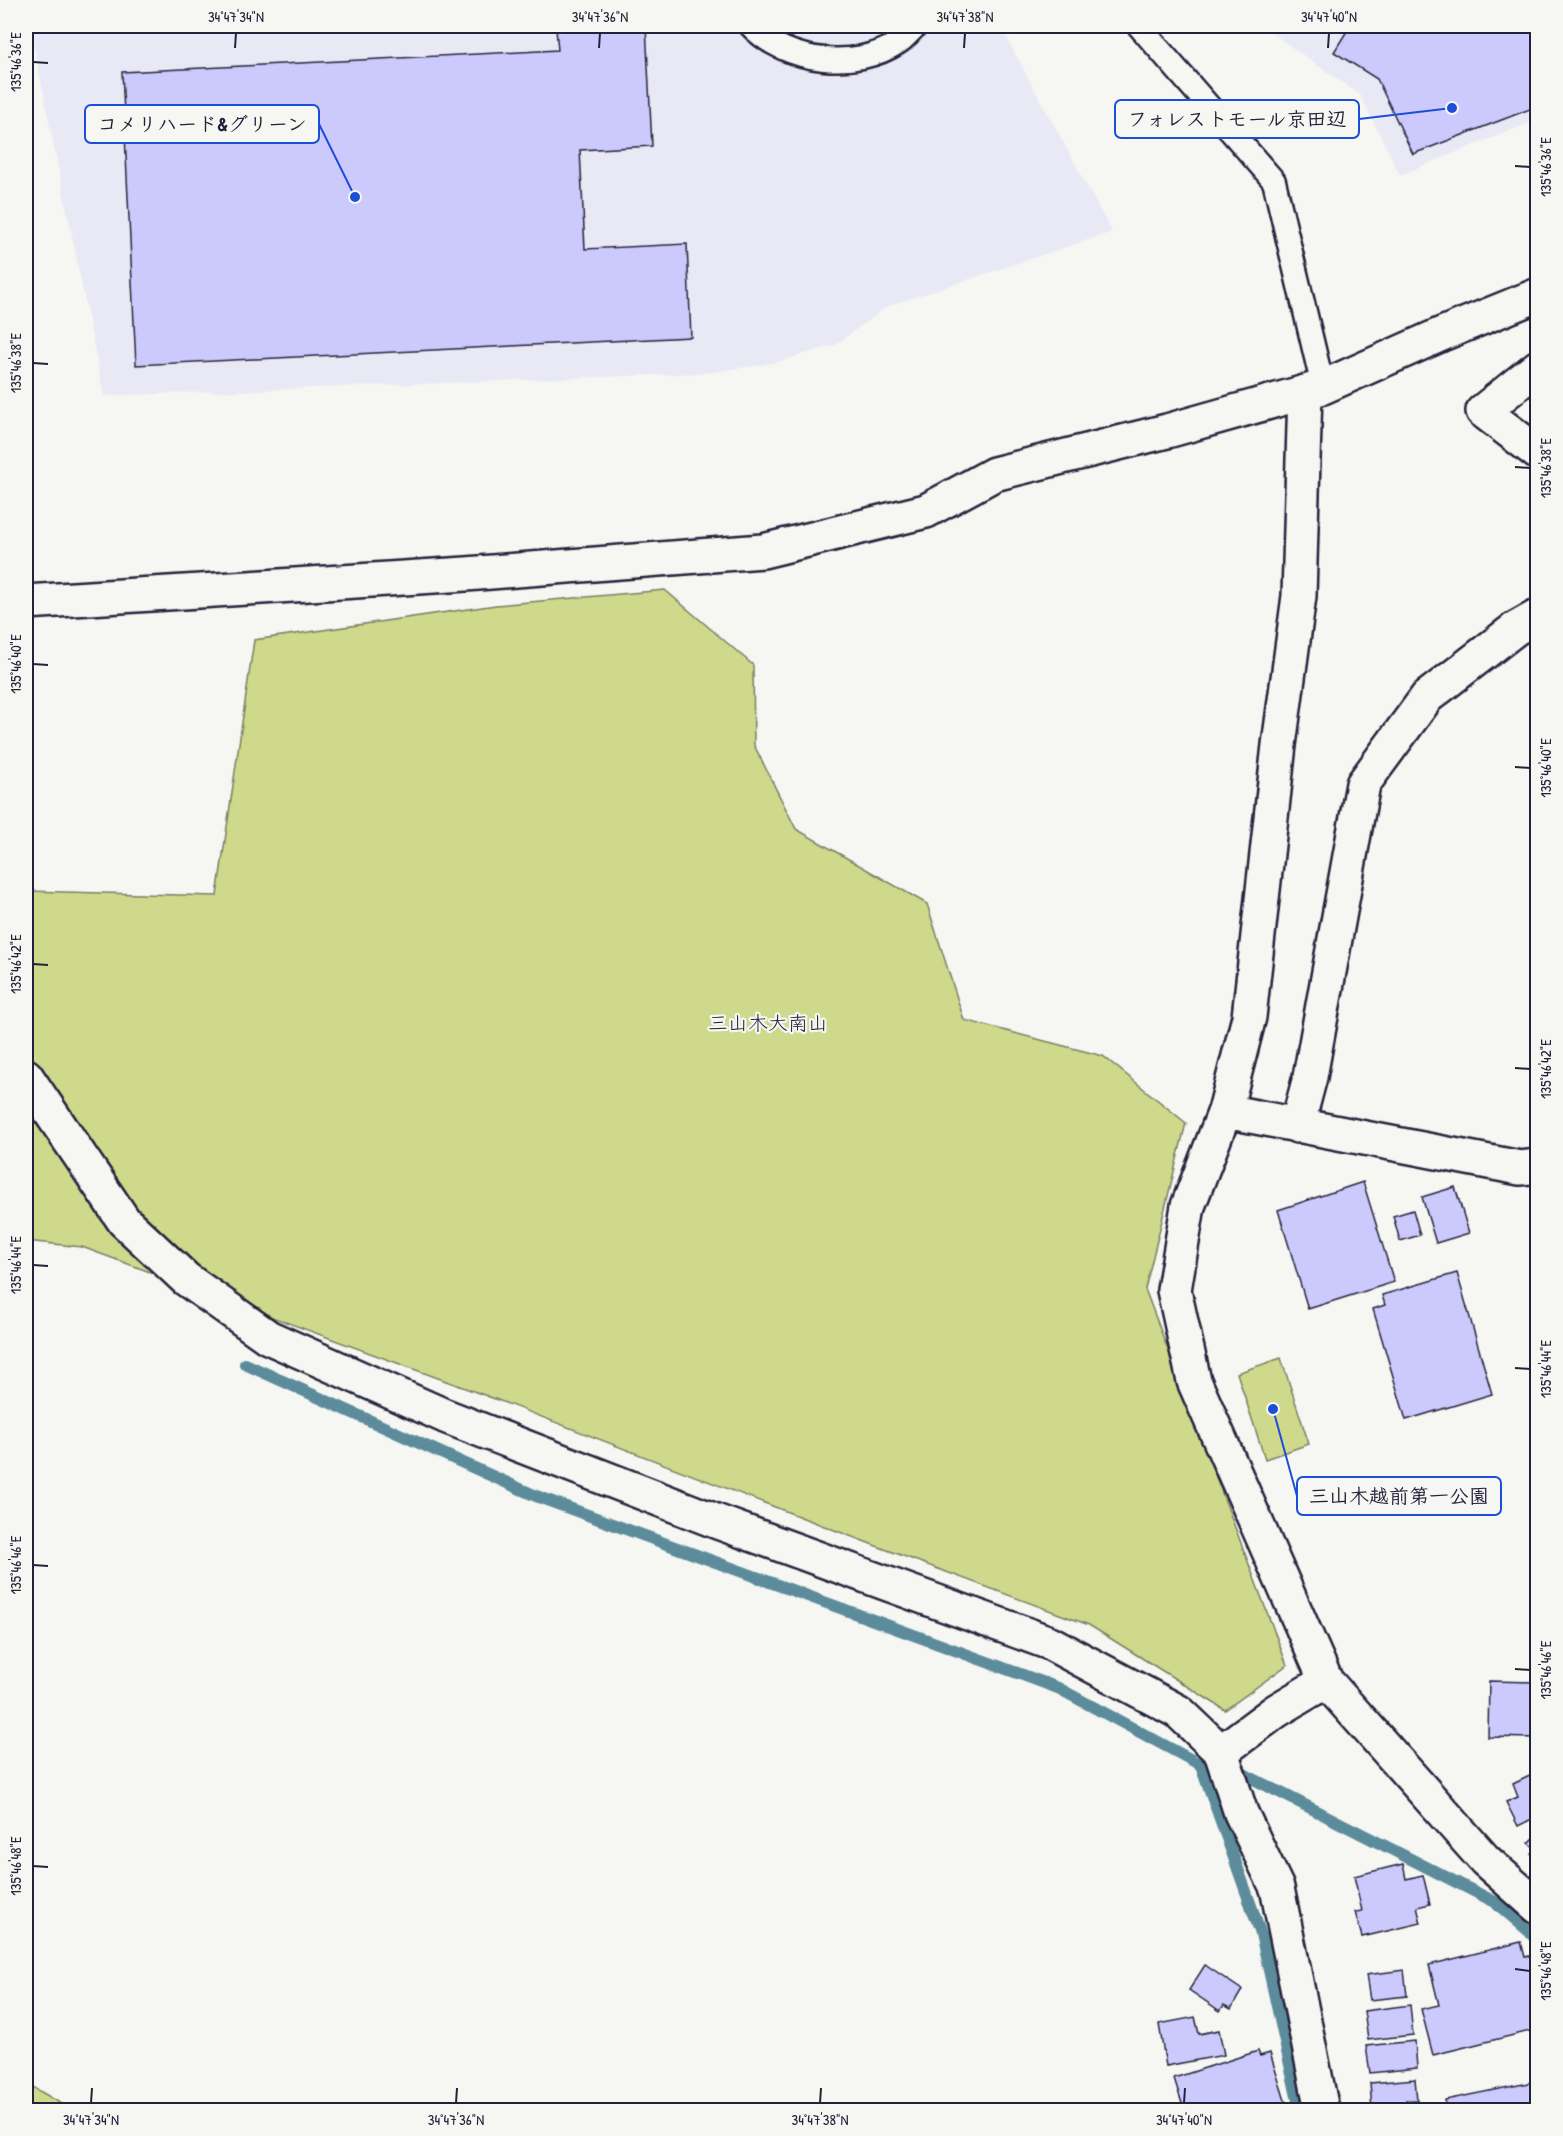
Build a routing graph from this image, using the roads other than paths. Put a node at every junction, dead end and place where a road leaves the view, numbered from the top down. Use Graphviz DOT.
graph roads {
  1 [pos="752,26"];
  2 [pos="916,26"];
  3 [pos="1139,26"];
  4 [pos="1538,295"];
  5 [pos="1538,367"];
  6 [pos="1314,390"];
  7 [pos="1538,453"];
  8 [pos="26,602"];
  9 [pos="1538,616"];
  10 [pos="26,1076"];
  11 [pos="1225,1111"];
  12 [pos="1297,1126"];
  13 [pos="1538,1166"];
  14 [pos="1326,1681"];
  15 [pos="1221,1752"];
  16 [pos="1538,1907"];
  17 [pos="1322,2110"];
  1 -- 2 [label="lane"];
  3 -- 6 [label="lane"];
  4 -- 6 [label="street"];
  5 -- 7 [label="street"];
  6 -- 8 [label="street"];
  6 -- 11 [label="street"];
  9 -- 12 [label="street"];
  10 -- 15 [label="street"];
  11 -- 12 [label="street"];
  11 -- 14 [label="street"];
  12 -- 13 [label="street"];
  14 -- 15 [label="street"];
  14 -- 16 [label="street"];
  15 -- 17 [label="street"];
}
